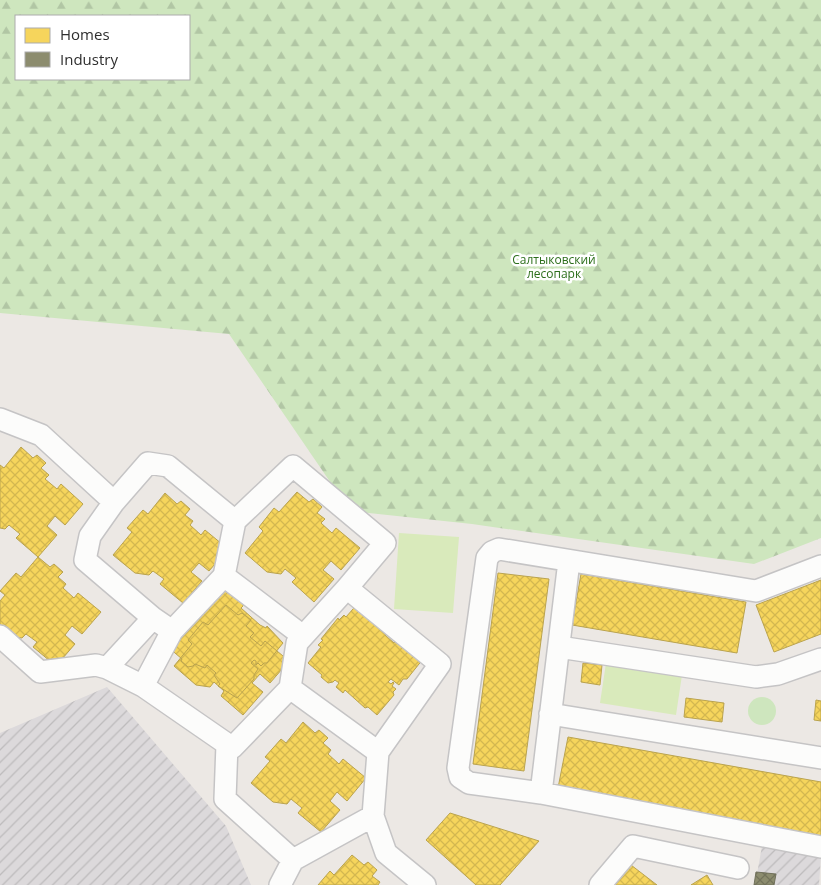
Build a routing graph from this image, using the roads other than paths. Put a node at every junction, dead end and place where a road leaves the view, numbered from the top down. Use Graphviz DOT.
graph roads {
  1 [pos="0,419"];
  2 [pos="114,502"];
  3 [pos="235,521"];
  4 [pos="569,561"];
  5 [pos="821,566"];
  6 [pos="224,576"];
  7 [pos="347,588"];
  8 [pos="153,618"];
  9 [pos="172,631"];
  10 [pos="0,636"];
  11 [pos="303,636"];
  12 [pos="559,646"];
  13 [pos="821,658"];
  14 [pos="107,668"];
  15 [pos="143,686"];
  16 [pos="290,688"];
  17 [pos="550,714"];
  18 [pos="227,744"];
  19 [pos="378,752"];
  20 [pos="821,758"];
  21 [pos="540,793"];
  22 [pos="373,816"];
  23 [pos="821,847"];
  24 [pos="293,860"];
  25 [pos="738,868"];
  26 [pos="280,885"];
  27 [pos="425,885"];
  28 [pos="600,885"];
  1 -- 2 [label="lane"];
  2 -- 3 [label="lane"];
  2 -- 8 [label="lane"];
  3 -- 6 [label="lane"];
  3 -- 7 [label="lane"];
  4 -- 5 [label="lane"];
  4 -- 12 [label="lane"];
  4 -- 21 [label="lane"];
  6 -- 9 [label="lane"];
  6 -- 11 [label="lane"];
  7 -- 11 [label="lane"];
  7 -- 19 [label="lane"];
  8 -- 9 [label="lane"];
  8 -- 14 [label="lane"];
  9 -- 15 [label="lane"];
  10 -- 14 [label="lane"];
  11 -- 16 [label="lane"];
  12 -- 13 [label="lane"];
  12 -- 17 [label="lane"];
  14 -- 15 [label="lane"];
  15 -- 18 [label="lane"];
  16 -- 18 [label="lane"];
  16 -- 19 [label="lane"];
  17 -- 20 [label="lane"];
  17 -- 21 [label="lane"];
  18 -- 24 [label="lane"];
  19 -- 22 [label="lane"];
  21 -- 23 [label="lane"];
  22 -- 24 [label="lane"];
  22 -- 27 [label="lane"];
  24 -- 26 [label="lane"];
  25 -- 28 [label="lane"];
}
